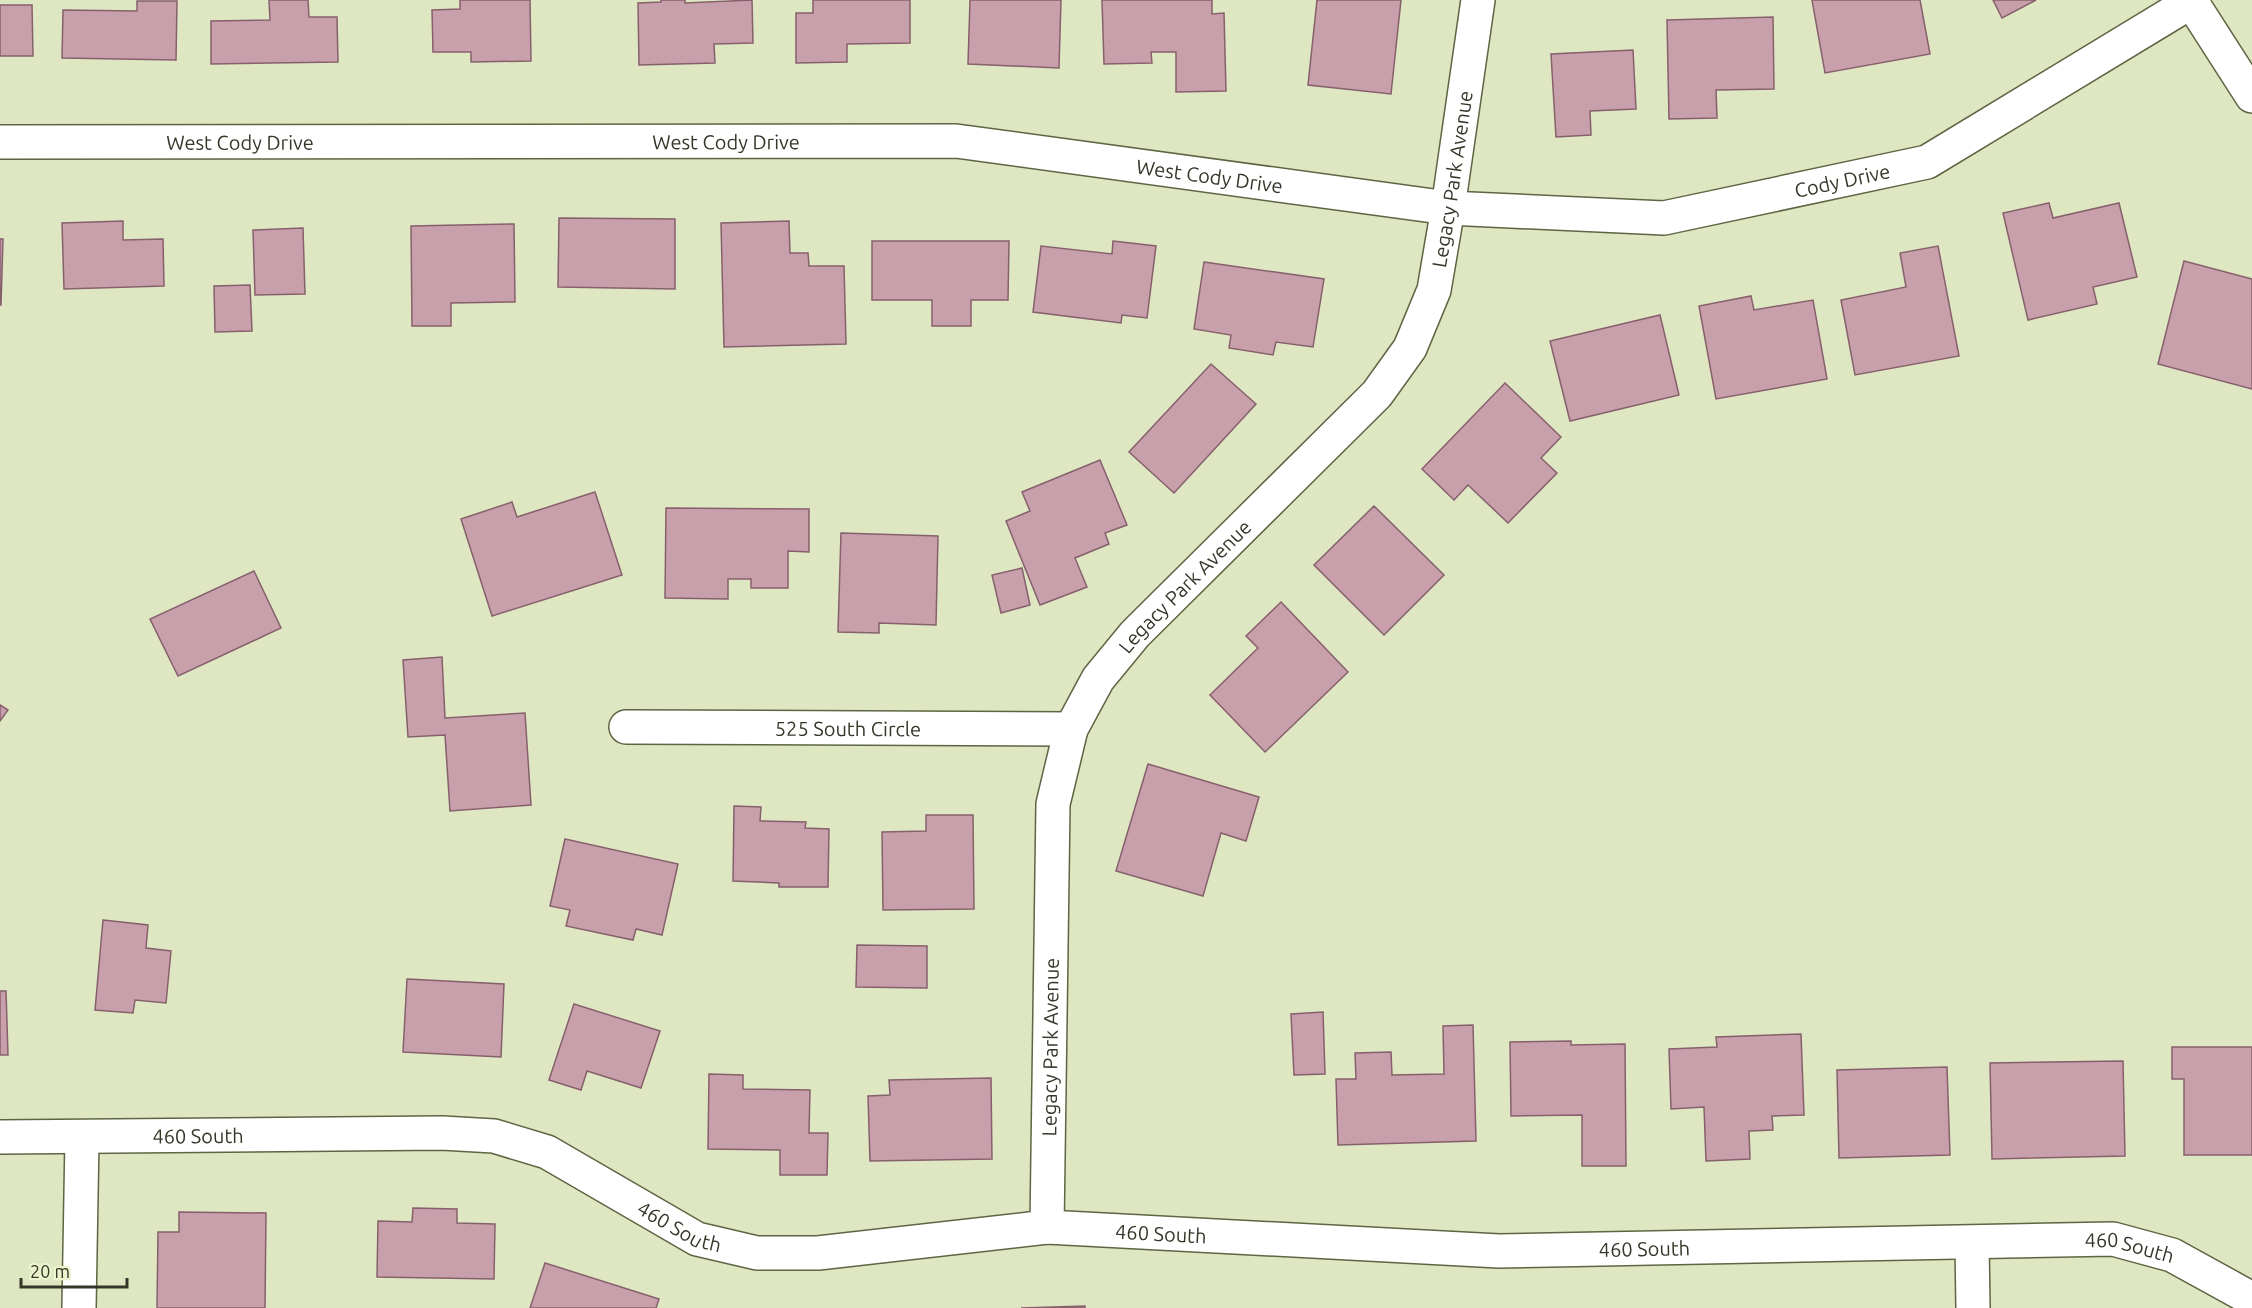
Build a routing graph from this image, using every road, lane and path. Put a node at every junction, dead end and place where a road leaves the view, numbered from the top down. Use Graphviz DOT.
graph roads {
  1 [pos="1478,0"];
  2 [pos="2193,1"];
  3 [pos="2252,96"];
  4 [pos="0,142"];
  5 [pos="1448,208"];
  6 [pos="626,727"];
  7 [pos="1071,729"];
  8 [pos="0,1137"];
  9 [pos="82,1137"];
  10 [pos="1047,1227"];
  11 [pos="1972,1243"];
  12 [pos="2252,1299"];
  13 [pos="78,1308"];
  14 [pos="1973,1308"];
  1 -- 5 [label="street, Legacy Park Avenue"];
  2 -- 3 [label="street"];
  2 -- 5 [label="street, Cody Drive"];
  4 -- 5 [label="street, West Cody Drive"];
  5 -- 7 [label="street, Legacy Park Avenue"];
  6 -- 7 [label="street, 525 South Circle"];
  7 -- 10 [label="street, Legacy Park Avenue"];
  8 -- 9 [label="street, 460 South"];
  9 -- 10 [label="street, 460 South"];
  9 -- 13 [label="street"];
  10 -- 11 [label="street, 460 South"];
  11 -- 12 [label="street, 460 South"];
  11 -- 14 [label="street"];
}
